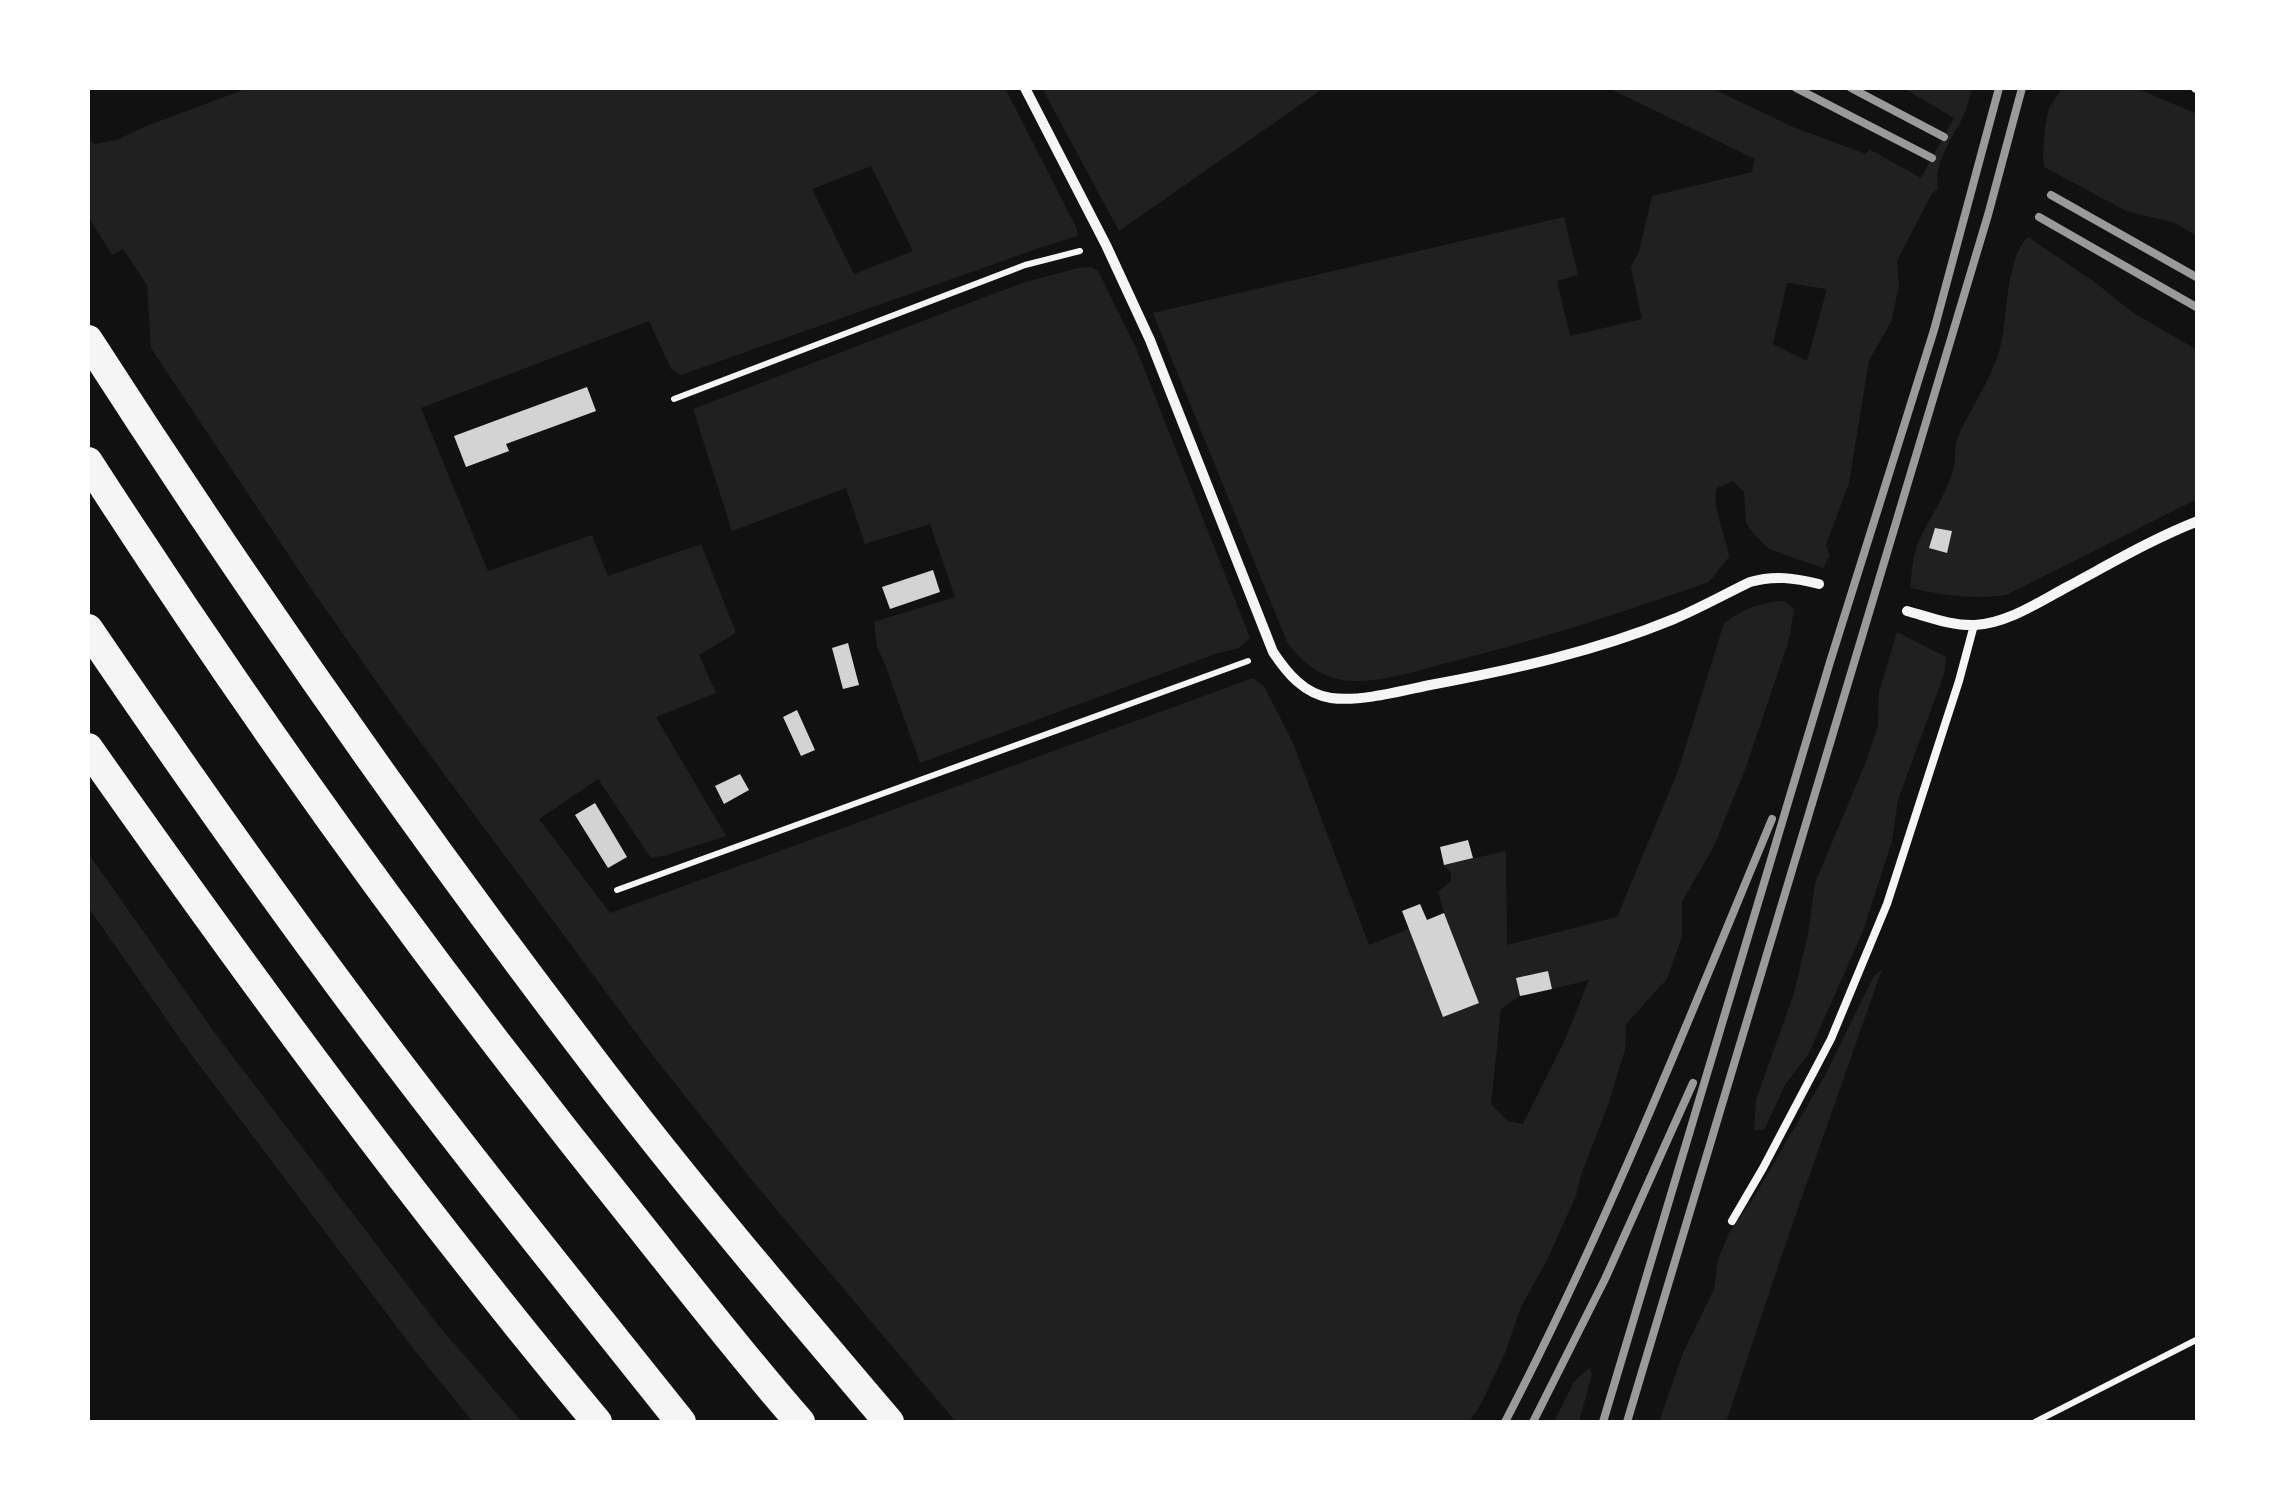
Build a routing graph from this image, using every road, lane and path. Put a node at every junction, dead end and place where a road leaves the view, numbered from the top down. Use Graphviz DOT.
graph roads {
  1 [pos="1025,88"];
  2 [pos="1106,245"];
  3 [pos="88,340"];
  4 [pos="674,399"];
  5 [pos="88,462"];
  6 [pos="2198,521"];
  7 [pos="1819,584"];
  8 [pos="1908,611"];
  9 [pos="1974,625"];
  10 [pos="88,630"];
  11 [pos="1272,652"];
  12 [pos="88,748"];
  13 [pos="618,890"];
  14 [pos="1732,1222"];
  15 [pos="2198,1339"];
  16 [pos="597,1422"];
  17 [pos="682,1422"];
  18 [pos="800,1422"];
  19 [pos="889,1422"];
  20 [pos="2035,1422"];
  1 -- 2 [label="street"];
  2 -- 4 [label="path"];
  2 -- 11 [label="street"];
  3 -- 19 [label="highway"];
  5 -- 18 [label="highway"];
  6 -- 9 [label="street"];
  7 -- 11 [label="street"];
  8 -- 9 [label="street"];
  9 -- 14 [label="lane"];
  10 -- 17 [label="highway"];
  11 -- 13 [label="path"];
  12 -- 16 [label="highway"];
  15 -- 20 [label="path"];
}
